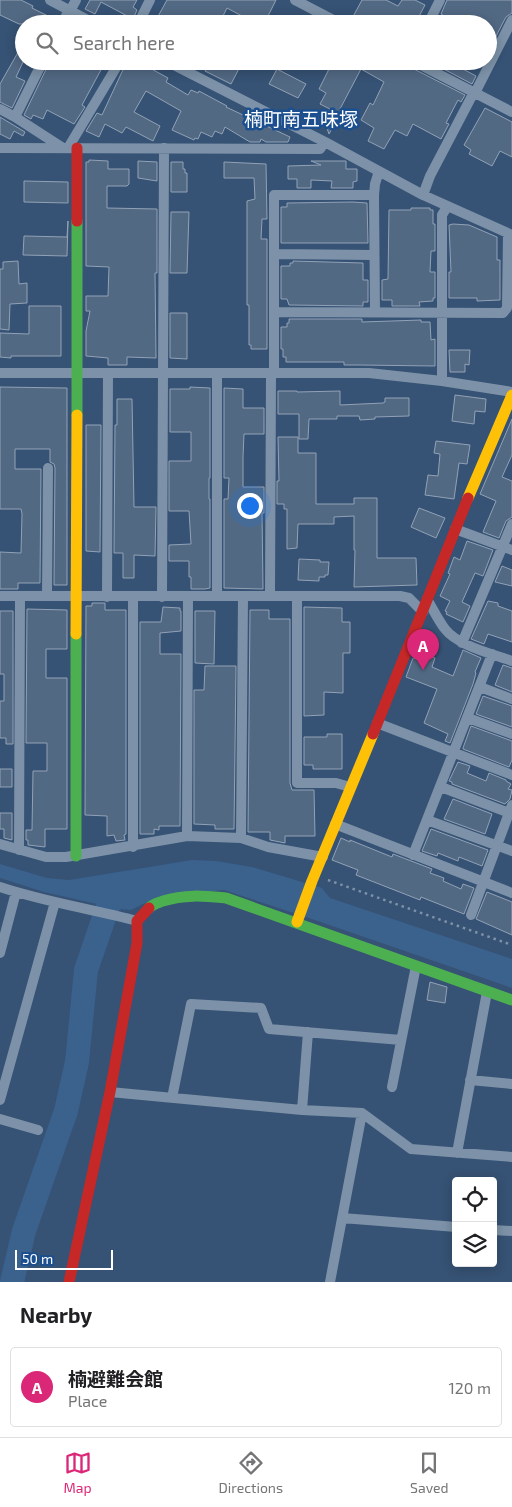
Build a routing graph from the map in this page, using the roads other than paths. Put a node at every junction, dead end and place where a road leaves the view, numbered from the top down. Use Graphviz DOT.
graph roads {
  1 [pos="50,0"];
  2 [pos="76,0"];
  3 [pos="150,0"];
  4 [pos="295,0"];
  5 [pos="440,0"];
  6 [pos="70,10"];
  7 [pos="67,15"];
  8 [pos="79,15"];
  9 [pos="142,15"];
  10 [pos="324,15"];
  11 [pos="432,15"];
  12 [pos="512,20"];
  13 [pos="497,49"];
  14 [pos="38,70"];
  15 [pos="115,70"];
  16 [pos="184,70"];
  17 [pos="430,70"];
  18 [pos="486,70"];
  19 [pos="474,93"];
  20 [pos="0,109"];
  21 [pos="512,112"];
  22 [pos="15,117"];
  23 [pos="325,142"];
  24 [pos="0,148"];
  25 [pos="70,148"];
  26 [pos="164,148"];
  27 [pos="379,172"];
  28 [pos="374,195"];
  29 [pos="422,195"];
  30 [pos="446,207"];
  31 [pos="510,234"];
  32 [pos="274,254"];
  33 [pos="374,255"];
  34 [pos="274,312"];
  35 [pos="375,312"];
  36 [pos="443,313"];
  37 [pos="0,373"];
  38 [pos="78,373"];
  39 [pos="108,373"];
  40 [pos="163,374"];
  41 [pos="217,374"];
  42 [pos="272,374"];
  43 [pos="442,381"];
  44 [pos="509,392"];
  45 [pos="48,468"];
  46 [pos="512,524"];
  47 [pos="455,529"];
  48 [pos="507,548"];
  49 [pos="0,596"];
  50 [pos="20,596"];
  51 [pos="47,596"];
  52 [pos="188,596"];
  53 [pos="217,596"];
  54 [pos="270,596"];
  55 [pos="296,596"];
  56 [pos="77,597"];
  57 [pos="107,597"];
  58 [pos="133,597"];
  59 [pos="162,597"];
  60 [pos="243,597"];
  61 [pos="427,599"];
  62 [pos="423,612"];
  63 [pos="462,643"];
  64 [pos="492,654"];
  65 [pos="512,661"];
  66 [pos="480,687"];
  67 [pos="512,699"];
  68 [pos="468,718"];
  69 [pos="377,723"];
  70 [pos="512,734"];
  71 [pos="454,754"];
  72 [pos="512,776"];
  73 [pos="350,787"];
  74 [pos="441,787"];
  75 [pos="511,810"];
  76 [pos="427,820"];
  77 [pos="335,824"];
  78 [pos="187,836"];
  79 [pos="241,838"];
  80 [pos="0,844"];
  81 [pos="496,846"];
  82 [pos="133,847"];
  83 [pos="19,850"];
  84 [pos="512,852"];
  85 [pos="414,855"];
  86 [pos="76,856"];
  87 [pos="323,857"];
  88 [pos="483,882"];
  89 [pos="0,887"];
  90 [pos="16,892"];
  91 [pos="512,893"];
  92 [pos="55,902"];
  93 [pos="471,915"];
  94 [pos="298,920"];
  95 [pos="137,921"];
  96 [pos="0,953"];
  97 [pos="416,966"];
  98 [pos="487,992"];
  99 [pos="512,1000"];
  100 [pos="308,1032"];
  101 [pos="401,1040"];
  102 [pos="470,1080"];
  103 [pos="512,1084"];
  104 [pos="392,1087"];
  105 [pos="110,1092"];
  106 [pos="172,1098"];
  107 [pos="0,1100"];
  108 [pos="302,1110"];
  109 [pos="362,1113"];
  110 [pos="0,1119"];
  111 [pos="38,1130"];
  112 [pos="457,1153"];
  113 [pos="512,1157"];
  114 [pos="342,1218"];
  115 [pos="452,1227"];
  116 [pos="497,1230"];
  117 [pos="512,1232"];
  118 [pos="69,1282"];
  119 [pos="330,1282"];
  1 -- 6 [label="street"];
  2 -- 6 [label="street"];
  3 -- 9 [label="street"];
  4 -- 10 [label="street"];
  5 -- 11 [label="street"];
  6 -- 7 [label="street"];
  6 -- 8 [label="street"];
  12 -- 13 [label="street"];
  14 -- 22 [label="street"];
  15 -- 25 [label="street"];
  16 -- 23 [label="street"];
  17 -- 19 [label="street"];
  18 -- 19 [label="street"];
  19 -- 21 [label="street"];
  19 -- 29 [label="street"];
  20 -- 22 [label="street"];
  22 -- 25 [label="street"];
  23 -- 26 [label="street"];
  23 -- 27 [label="street"];
  24 -- 25 [label="street"];
  25 -- 26 [label="street"];
  25 -- 38 [label="street"];
  26 -- 40 [label="street"];
  27 -- 28 [label="street"];
  27 -- 29 [label="street"];
  28 -- 32 [label="street"];
  28 -- 33 [label="street"];
  29 -- 30 [label="street"];
  30 -- 31 [label="street"];
  30 -- 36 [label="street"];
  31 -- 36 [label="street"];
  32 -- 33 [label="street"];
  32 -- 34 [label="street"];
  33 -- 35 [label="street"];
  34 -- 35 [label="street"];
  34 -- 42 [label="street"];
  35 -- 36 [label="street"];
  36 -- 43 [label="street"];
  37 -- 38 [label="street"];
  38 -- 39 [label="street"];
  38 -- 56 [label="street"];
  39 -- 40 [label="street"];
  39 -- 57 [label="street"];
  40 -- 41 [label="street"];
  40 -- 59 [label="street"];
  41 -- 42 [label="street"];
  41 -- 53 [label="street"];
  42 -- 43 [label="street"];
  42 -- 54 [label="street"];
  43 -- 44 [label="street"];
  44 -- 47 [label="street"];
  45 -- 51 [label="street"];
  46 -- 48 [label="street"];
  47 -- 48 [label="street"];
  47 -- 61 [label="street"];
  48 -- 63 [label="street"];
  49 -- 50 [label="street"];
  50 -- 51 [label="street"];
  50 -- 83 [label="street"];
  51 -- 56 [label="street"];
  52 -- 53 [label="street"];
  52 -- 59 [label="street"];
  52 -- 78 [label="street"];
  53 -- 60 [label="street"];
  54 -- 55 [label="street"];
  54 -- 60 [label="street"];
  55 -- 62 [label="street"];
  55 -- 73 [label="street"];
  56 -- 57 [label="street"];
  56 -- 86 [label="street"];
  57 -- 58 [label="street"];
  58 -- 59 [label="street"];
  58 -- 82 [label="street"];
  60 -- 79 [label="street"];
  61 -- 62 [label="street"];
  61 -- 63 [label="street"];
  62 -- 69 [label="street"];
  63 -- 64 [label="street"];
  64 -- 65 [label="street"];
  64 -- 66 [label="street"];
  66 -- 67 [label="street"];
  66 -- 68 [label="street"];
  68 -- 70 [label="street"];
  68 -- 71 [label="street"];
  69 -- 71 [label="street"];
  69 -- 73 [label="street"];
  71 -- 72 [label="street"];
  71 -- 74 [label="street"];
  73 -- 77 [label="street"];
  74 -- 75 [label="street"];
  74 -- 76 [label="street"];
  75 -- 81 [label="street"];
  76 -- 81 [label="street"];
  76 -- 85 [label="street"];
  77 -- 85 [label="street"];
  77 -- 87 [label="street"];
  78 -- 79 [label="street"];
  78 -- 82 [label="street"];
  79 -- 87 [label="street"];
  80 -- 83 [label="street"];
  81 -- 84 [label="street"];
  81 -- 88 [label="street"];
  82 -- 86 [label="street"];
  83 -- 86 [label="street"];
  85 -- 88 [label="street"];
  87 -- 94 [label="street"];
  88 -- 91 [label="street"];
  88 -- 93 [label="street"];
  89 -- 90 [label="street"];
  90 -- 92 [label="street"];
  90 -- 96 [label="street"];
  92 -- 95 [label="street"];
  92 -- 107 [label="street"];
  94 -- 95 [label="street"];
  94 -- 97 [label="street"];
  95 -- 105 [label="street"];
  97 -- 98 [label="street"];
  97 -- 101 [label="street"];
  98 -- 99 [label="street"];
  98 -- 102 [label="street"];
  100 -- 101 [label="street"];
  100 -- 106 [label="street"];
  100 -- 108 [label="street"];
  101 -- 104 [label="street"];
  102 -- 103 [label="street"];
  102 -- 112 [label="street"];
  105 -- 106 [label="street"];
  105 -- 118 [label="street"];
  106 -- 108 [label="street"];
  108 -- 109 [label="street"];
  109 -- 112 [label="street"];
  109 -- 114 [label="street"];
  110 -- 111 [label="street"];
  112 -- 113 [label="street"];
  114 -- 115 [label="street"];
  114 -- 119 [label="street"];
  116 -- 117 [label="street"];
}
